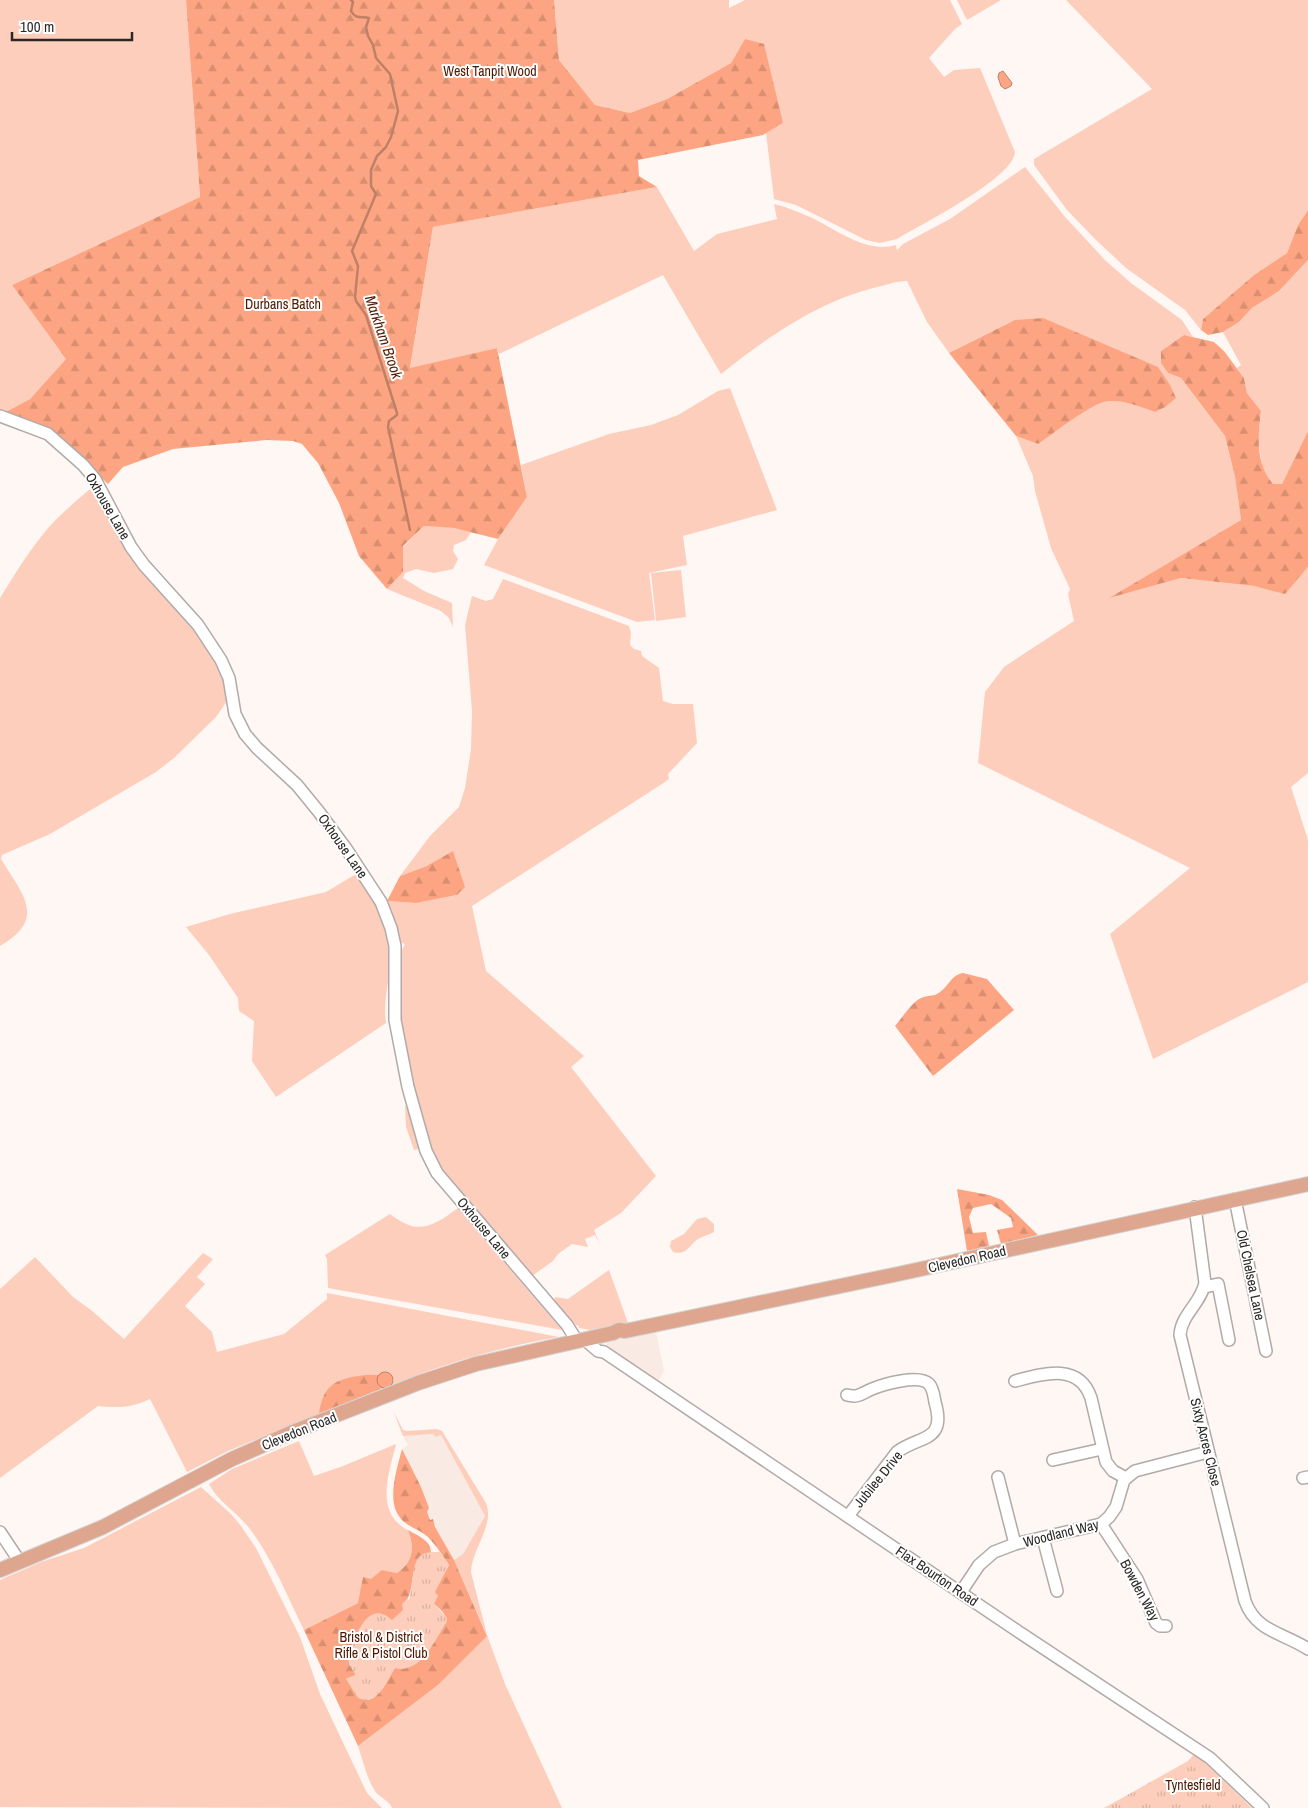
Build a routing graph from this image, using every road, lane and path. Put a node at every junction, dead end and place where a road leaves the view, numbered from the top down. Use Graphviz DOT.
graph roads {
  1 [pos="0,416"];
  2 [pos="1308,1184"];
  3 [pos="1235,1199"];
  4 [pos="1195,1207"];
  5 [pos="1205,1287"];
  6 [pos="585,1339"];
  7 [pos="1228,1340"];
  8 [pos="1266,1351"];
  9 [pos="1019,1377"];
  10 [pos="855,1399"];
  11 [pos="1102,1449"];
  12 [pos="1208,1452"];
  13 [pos="1058,1456"];
  14 [pos="998,1477"];
  15 [pos="1126,1478"];
  16 [pos="848,1516"];
  17 [pos="1101,1524"];
  18 [pos="0,1532"];
  19 [pos="1043,1538"];
  20 [pos="1015,1544"];
  21 [pos="20,1562"];
  22 [pos="0,1570"];
  23 [pos="1059,1583"];
  24 [pos="961,1592"];
  25 [pos="1166,1626"];
  26 [pos="1308,1648"];
  27 [pos="1263,1808"];
  1 -- 6 [label="street, Oxhouse Lane"];
  2 -- 3 [label="main road, Clevedon Road"];
  3 -- 4 [label="main road, Clevedon Road"];
  3 -- 8 [label="street, Old Chelsea Lane"];
  4 -- 5 [label="street"];
  4 -- 6 [label="main road, Clevedon Road"];
  5 -- 7 [label="street"];
  5 -- 12 [label="street, Sixty Acres Close"];
  6 -- 16 [label="street, Flax Bourton Road"];
  6 -- 21 [label="main road, Clevedon Road"];
  9 -- 11 [label="street"];
  10 -- 16 [label="street, Jubilee Drive"];
  11 -- 13 [label="street"];
  11 -- 15 [label="street"];
  12 -- 15 [label="street"];
  12 -- 26 [label="street, Sixty Acres Close"];
  14 -- 20 [label="street"];
  15 -- 17 [label="street, Woodland Way"];
  16 -- 24 [label="street, Flax Bourton Road"];
  17 -- 19 [label="street, Woodland Way"];
  17 -- 25 [label="street, Bowden Way"];
  18 -- 21 [label="street"];
  19 -- 20 [label="street, Woodland Way"];
  19 -- 23 [label="street"];
  20 -- 24 [label="street, Woodland Way"];
  21 -- 22 [label="main road, Clevedon Road"];
  24 -- 27 [label="street, Flax Bourton Road"];
}
